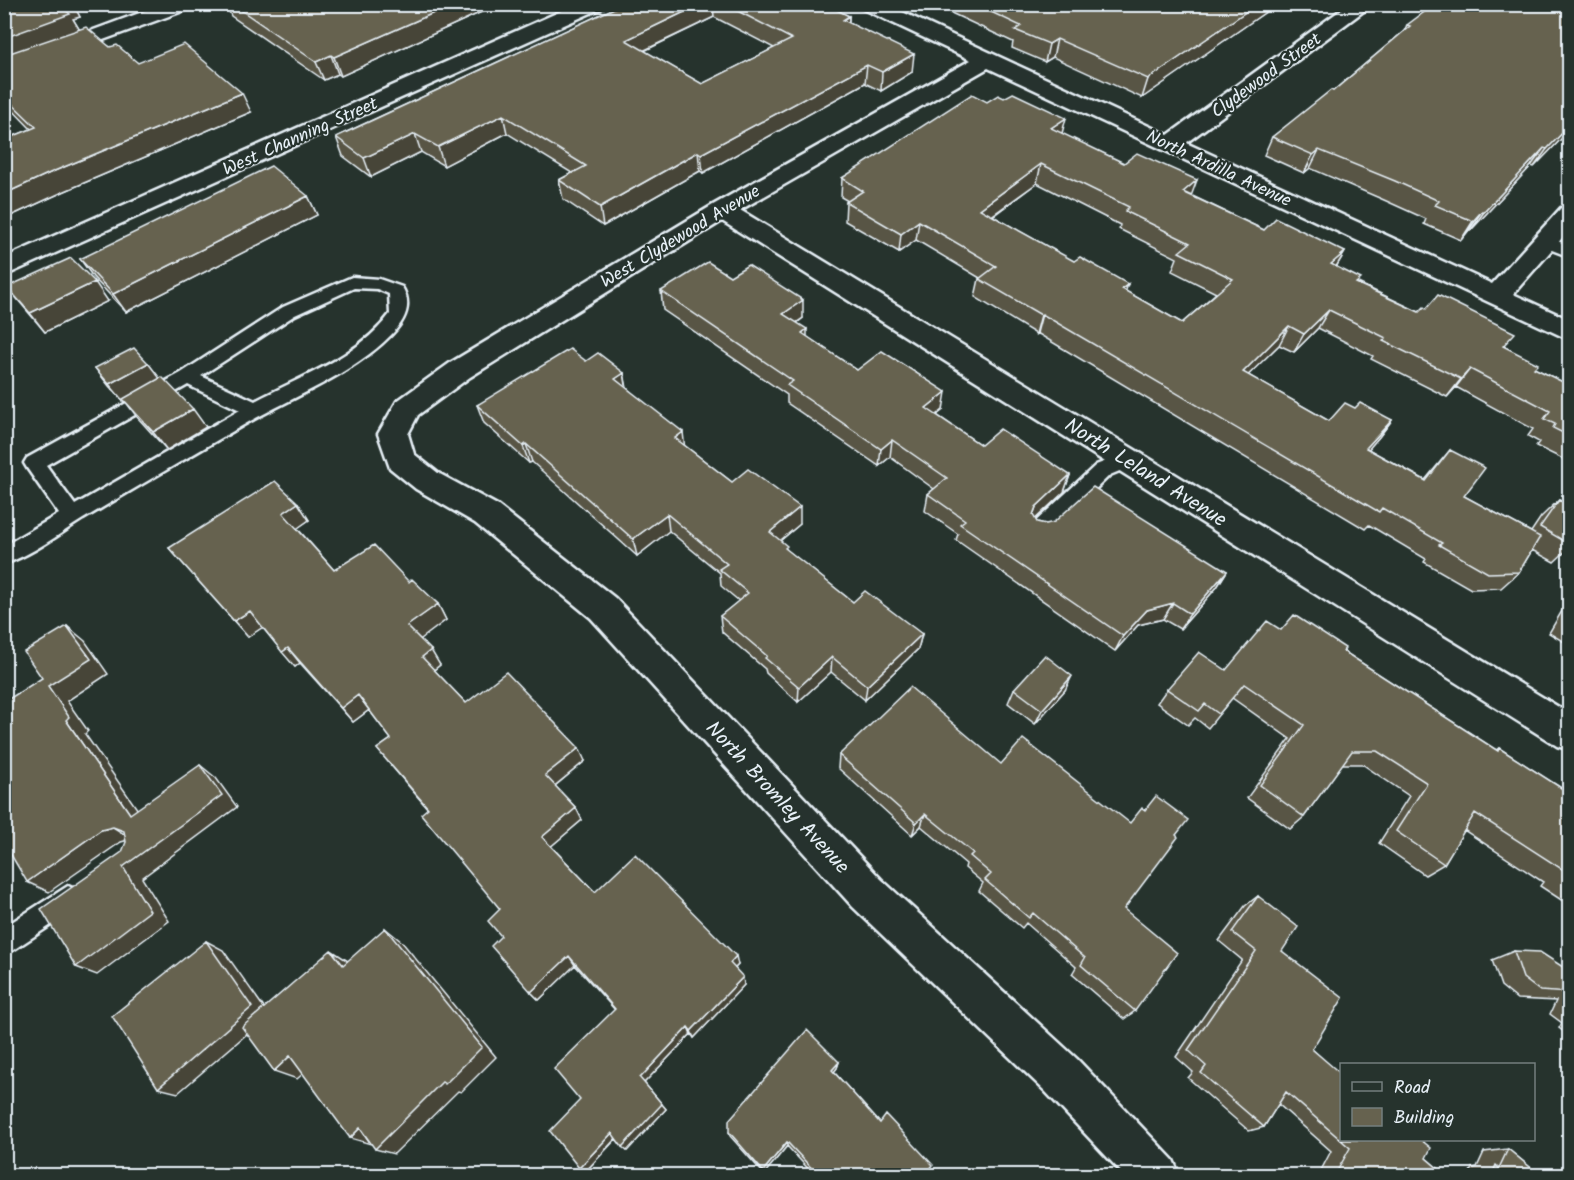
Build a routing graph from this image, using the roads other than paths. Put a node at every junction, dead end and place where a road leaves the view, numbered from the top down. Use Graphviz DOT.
graph roads {
  1 [pos="184,4"];
  2 [pos="595,4"];
  3 [pos="1363,4"];
  4 [pos="872,5"];
  5 [pos="986,60"];
  6 [pos="4,70"];
  7 [pos="1168,145"];
  8 [pos="722,210"];
  9 [pos="1569,213"];
  10 [pos="1545,241"];
  11 [pos="1569,252"];
  12 [pos="4,268"];
  13 [pos="1496,296"];
  14 [pos="1569,331"];
  15 [pos="187,377"];
  16 [pos="255,409"];
  17 [pos="393,435"];
  18 [pos="1127,460"];
  19 [pos="72,517"];
  20 [pos="1039,531"];
  21 [pos="4,556"];
  22 [pos="1569,734"];
  23 [pos="89,883"];
  24 [pos="4,944"];
  25 [pos="1157,1176"];
  1 -- 6 [label="street"];
  2 -- 12 [label="street, West Channing Street"];
  3 -- 7 [label="street, Clydewood Street"];
  4 -- 5 [label="street, North Ardilla Avenue"];
  5 -- 7 [label="street, North Ardilla Avenue"];
  5 -- 8 [label="street, West Clydewood Avenue"];
  7 -- 13 [label="street, North Ardilla Avenue"];
  8 -- 17 [label="street, West Clydewood Avenue"];
  8 -- 18 [label="street, North Leland Avenue"];
  9 -- 10 [label="street"];
  10 -- 11 [label="lane"];
  10 -- 13 [label="street"];
  13 -- 14 [label="street, North Ardilla Avenue"];
  15 -- 16 [label="lane"];
  15 -- 16 [label="lane"];
  15 -- 19 [label="lane"];
  16 -- 19 [label="lane"];
  17 -- 25 [label="street, North Bromley Avenue"];
  18 -- 20 [label="lane"];
  18 -- 22 [label="street, North Leland Avenue"];
  19 -- 21 [label="lane"];
  23 -- 24 [label="lane"];
}
